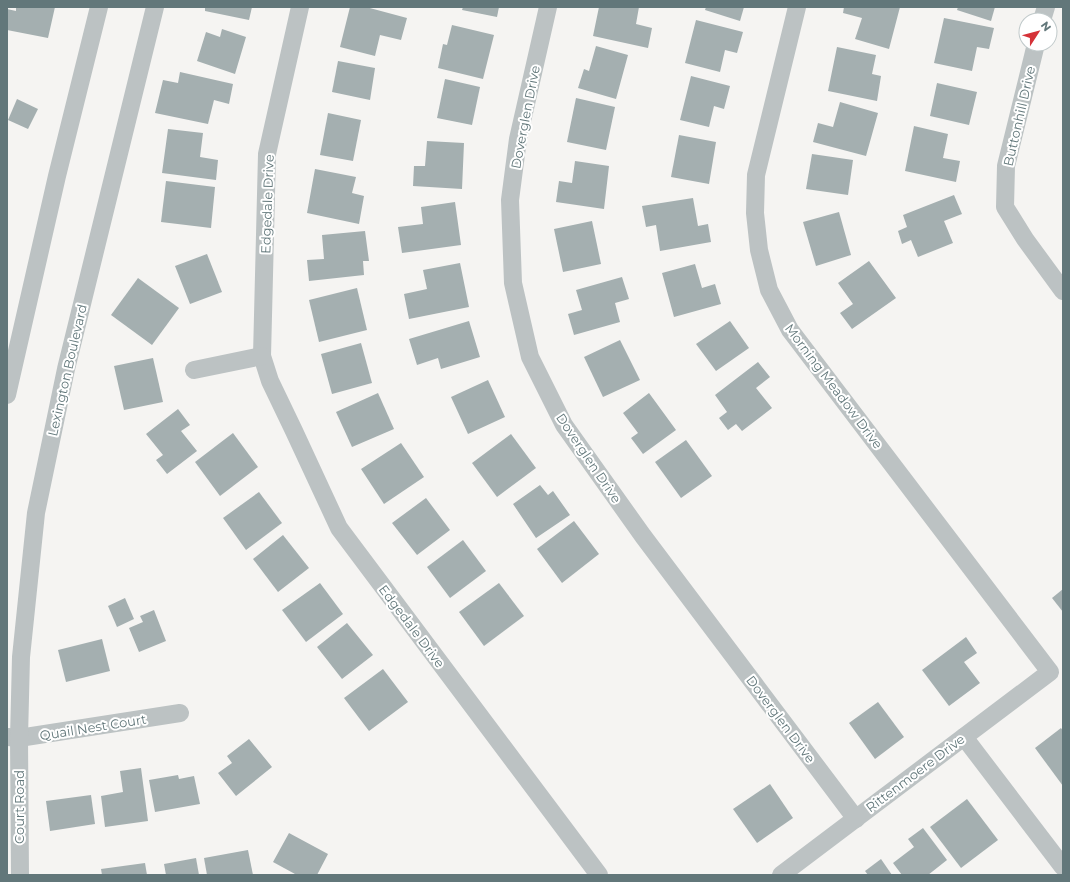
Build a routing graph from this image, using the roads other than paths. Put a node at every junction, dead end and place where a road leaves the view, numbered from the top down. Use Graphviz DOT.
graph roads {
  1 [pos="99,7"];
  2 [pos="155,7"];
  3 [pos="300,7"];
  4 [pos="548,7"];
  5 [pos="797,7"];
  6 [pos="1034,52"];
  7 [pos="1063,291"];
  8 [pos="262,356"];
  9 [pos="194,370"];
  10 [pos="7,395"];
  11 [pos="1050,672"];
  12 [pos="180,713"];
  13 [pos="964,737"];
  14 [pos="13,738"];
  15 [pos="856,819"];
  16 [pos="1063,867"];
  17 [pos="20,875"];
  18 [pos="599,875"];
  19 [pos="781,875"];
  1 -- 10 [label="street"];
  2 -- 14 [label="street, Lexington Boulevard"];
  3 -- 8 [label="street, Edgedale Drive"];
  4 -- 15 [label="street, Doverglen Drive"];
  5 -- 11 [label="street, Morning Meadow Drive"];
  6 -- 7 [label="street, Buttonhill Drive"];
  8 -- 9 [label="street"];
  8 -- 18 [label="street, Edgedale Drive"];
  11 -- 13 [label="street, Rittenmoere Drive"];
  12 -- 14 [label="street, Quail Nest Court"];
  13 -- 15 [label="street, Rittenmoere Drive"];
  13 -- 16 [label="street"];
  14 -- 17 [label="street, Court Road"];
  15 -- 19 [label="street, Rittenmoere Drive"];
}
